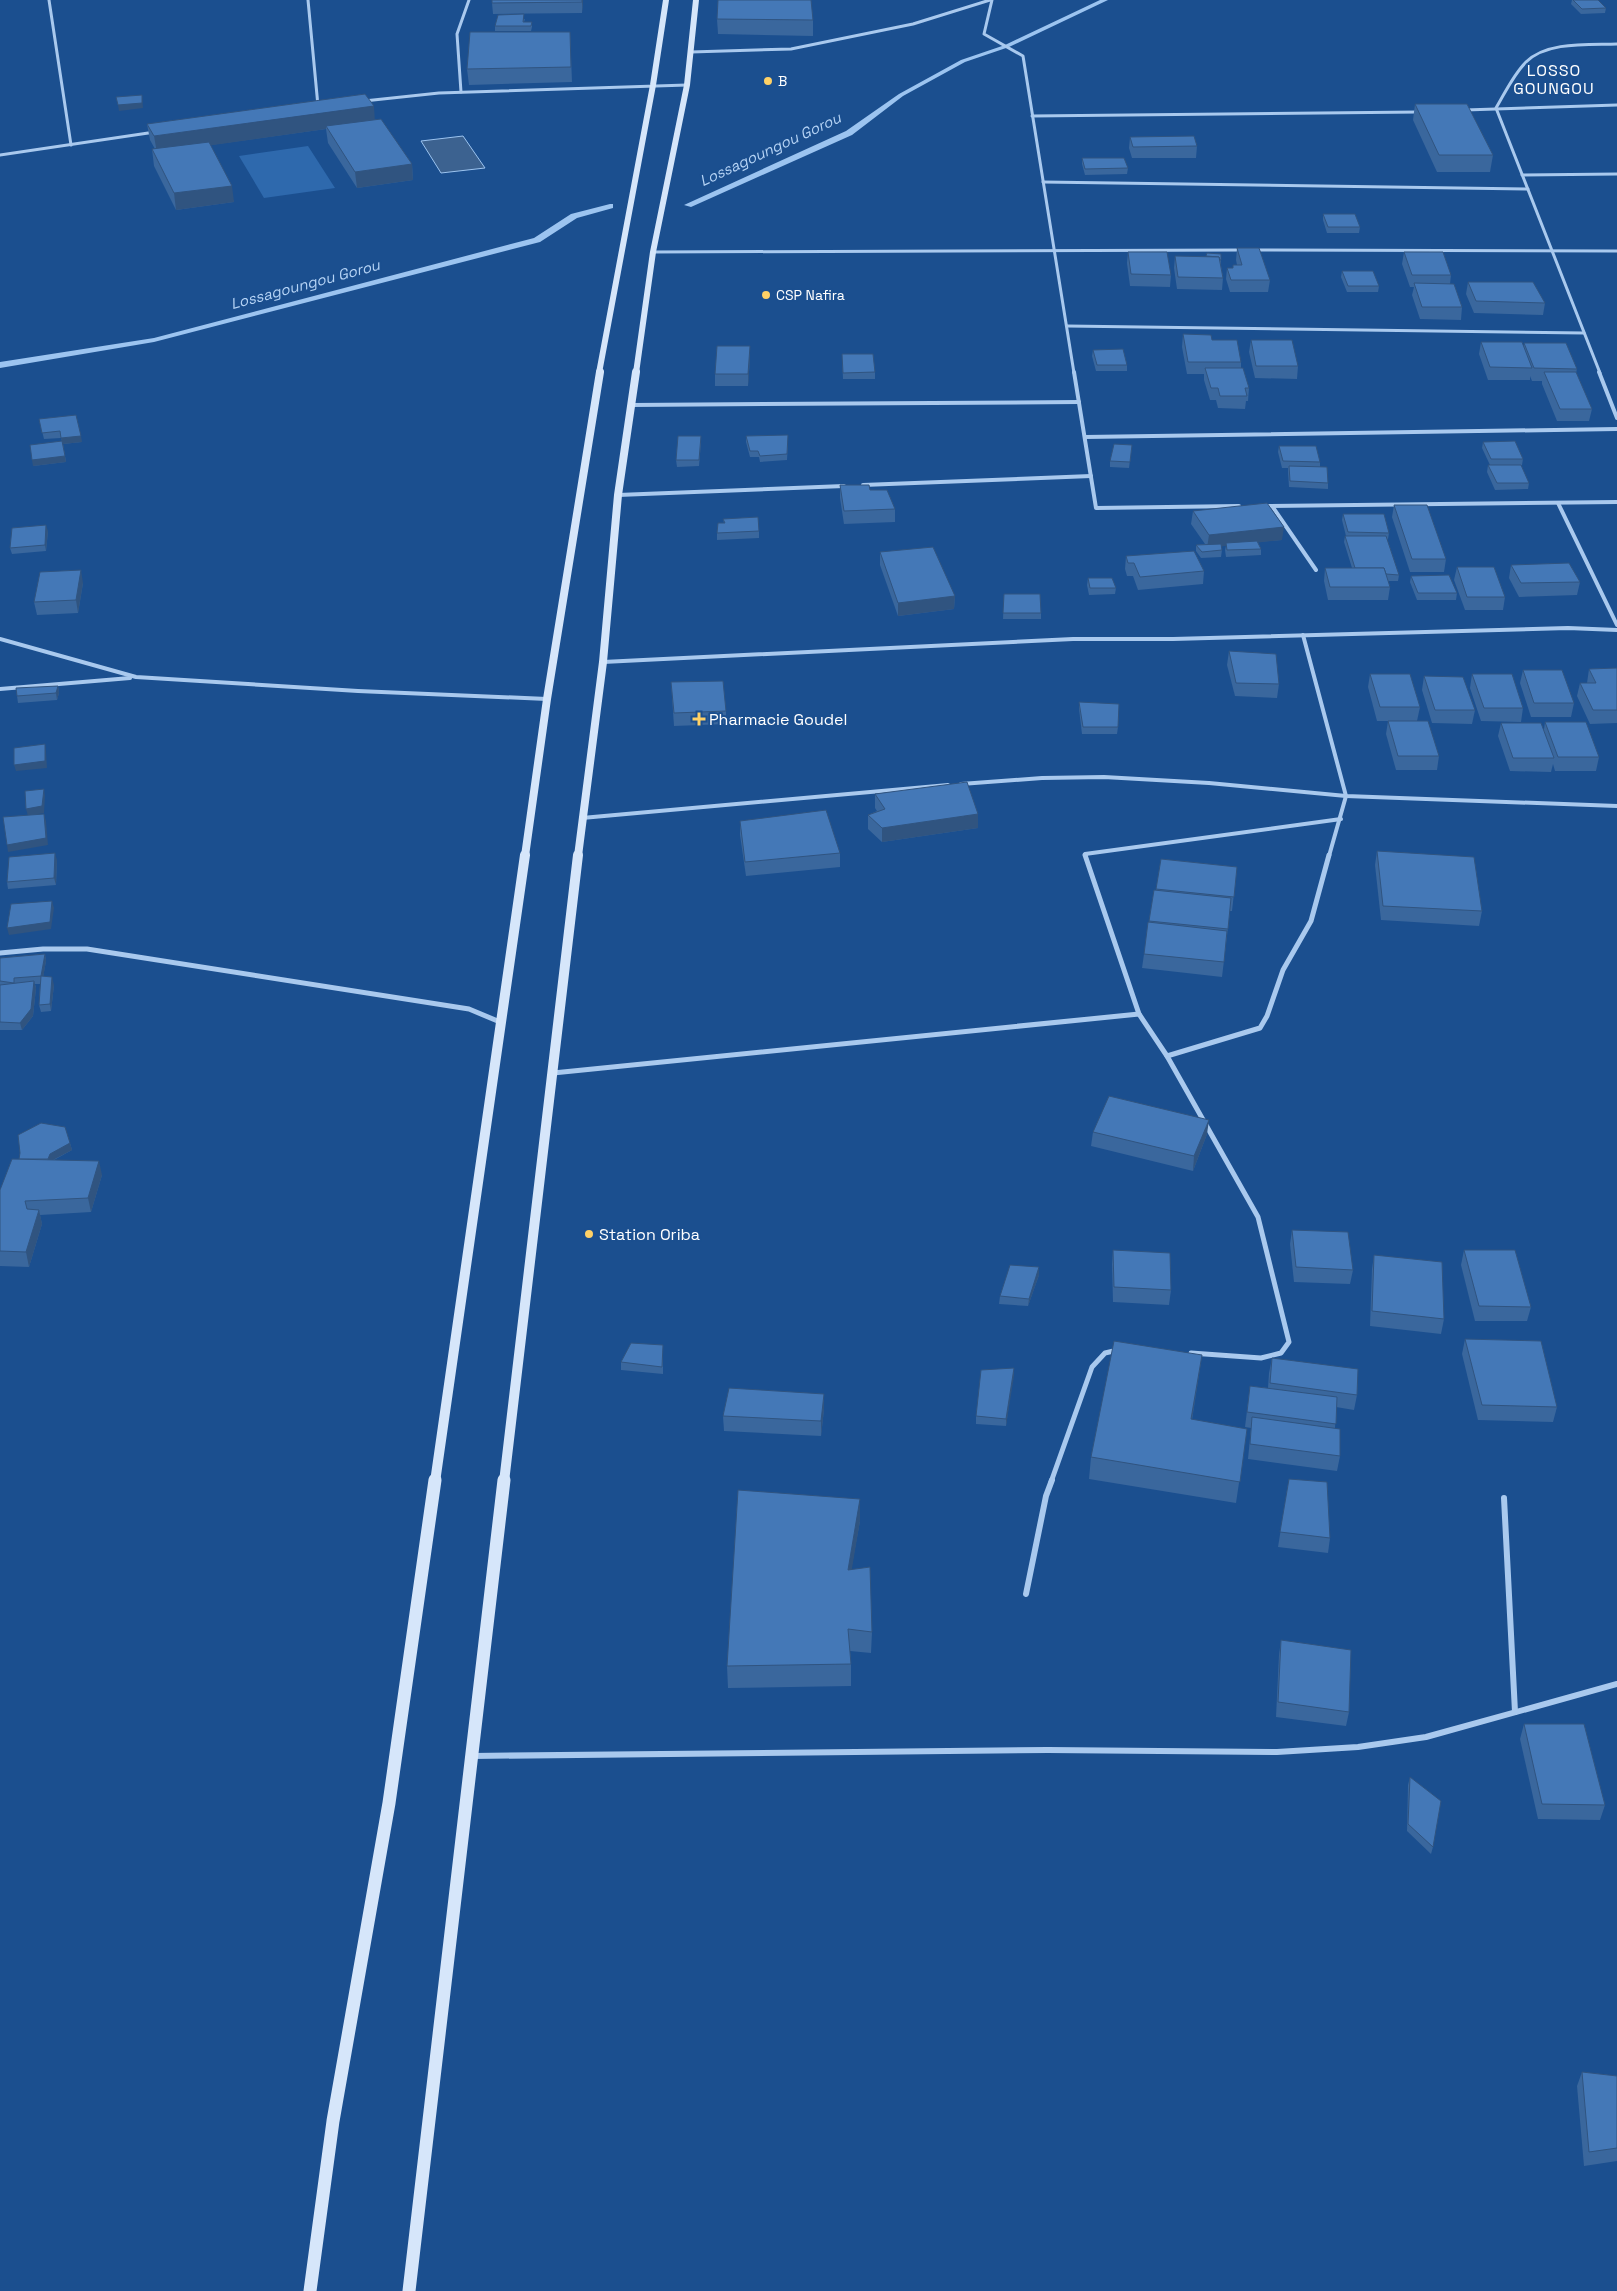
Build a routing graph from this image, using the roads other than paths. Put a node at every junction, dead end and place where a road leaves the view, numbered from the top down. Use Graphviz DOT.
graph roads {
  1 [pos="49,0"];
  2 [pos="308,0"];
  3 [pos="469,0"];
  4 [pos="666,0"];
  5 [pos="696,0"];
  6 [pos="991,0"];
  7 [pos="1617,44"];
  8 [pos="691,52"];
  9 [pos="653,85"];
  10 [pos="688,85"];
  11 [pos="461,92"];
  12 [pos="356,102"];
  13 [pos="1617,105"];
  14 [pos="328,106"];
  15 [pos="318,107"];
  16 [pos="309,108"];
  17 [pos="1496,108"];
  18 [pos="1457,110"];
  19 [pos="1428,112"];
  20 [pos="1032,116"];
  21 [pos="157,132"];
  22 [pos="70,146"];
  23 [pos="0,156"];
  24 [pos="1617,174"];
  25 [pos="1522,175"];
  26 [pos="1043,182"];
  27 [pos="1528,189"];
  28 [pos="1054,250"];
  29 [pos="1552,250"];
  30 [pos="1617,251"];
  31 [pos="653,252"];
  32 [pos="1067,326"];
  33 [pos="1584,333"];
  34 [pos="1079,402"];
  35 [pos="631,406"];
  36 [pos="1617,418"];
  37 [pos="1617,429"];
  38 [pos="1085,437"];
  39 [pos="1091,476"];
  40 [pos="618,495"];
  41 [pos="1617,502"];
  42 [pos="1558,503"];
  43 [pos="1243,506"];
  44 [pos="1253,506"];
  45 [pos="1272,506"];
  46 [pos="1316,570"];
  47 [pos="1617,625"];
  48 [pos="1617,630"];
  49 [pos="1303,635"];
  50 [pos="0,639"];
  51 [pos="602,662"];
  52 [pos="136,677"];
  53 [pos="0,689"];
  54 [pos="547,699"];
  55 [pos="1346,796"];
  56 [pos="1617,806"];
  57 [pos="582,818"];
  58 [pos="1342,819"];
  59 [pos="0,953"];
  60 [pos="1138,1014"];
  61 [pos="500,1022"];
  62 [pos="1167,1056"];
  63 [pos="552,1073"];
  64 [pos="1123,1349"];
  65 [pos="1182,1353"];
  66 [pos="1504,1498"];
  67 [pos="1026,1594"];
  68 [pos="1617,1684"];
  69 [pos="1515,1712"];
  70 [pos="472,1756"];
  71 [pos="310,2291"];
  72 [pos="409,2291"];
  1 -- 22 [label="street"];
  2 -- 15 [label="street"];
  3 -- 11 [label="street"];
  4 -- 9 [label="main road"];
  5 -- 8 [label="main road"];
  6 -- 8 [label="street"];
  6 -- 20 [label="street"];
  7 -- 17 [label="street"];
  8 -- 10 [label="main road"];
  9 -- 10 [label="street"];
  9 -- 11 [label="street"];
  9 -- 54 [label="main road"];
  10 -- 31 [label="main road"];
  11 -- 12 [label="street"];
  13 -- 17 [label="street"];
  14 -- 15 [label="street"];
  15 -- 16 [label="street"];
  17 -- 18 [label="street"];
  17 -- 25 [label="street"];
  19 -- 20 [label="street"];
  20 -- 26 [label="street"];
  21 -- 22 [label="street"];
  22 -- 23 [label="street"];
  24 -- 25 [label="street"];
  25 -- 27 [label="street"];
  26 -- 27 [label="street"];
  26 -- 28 [label="street"];
  27 -- 29 [label="street"];
  28 -- 29 [label="street"];
  28 -- 31 [label="street"];
  28 -- 32 [label="street"];
  29 -- 30 [label="street"];
  29 -- 33 [label="street"];
  31 -- 35 [label="main road"];
  32 -- 33 [label="street"];
  32 -- 34 [label="street"];
  33 -- 36 [label="street"];
  34 -- 35 [label="street"];
  34 -- 38 [label="street"];
  35 -- 40 [label="main road"];
  37 -- 38 [label="street"];
  38 -- 39 [label="street"];
  39 -- 40 [label="street"];
  39 -- 43 [label="street"];
  40 -- 51 [label="main road"];
  41 -- 42 [label="street"];
  42 -- 45 [label="street"];
  42 -- 47 [label="street"];
  44 -- 45 [label="street"];
  45 -- 46 [label="street"];
  48 -- 49 [label="street"];
  49 -- 51 [label="street"];
  49 -- 55 [label="street"];
  50 -- 52 [label="street"];
  51 -- 57 [label="main road"];
  52 -- 53 [label="street"];
  52 -- 54 [label="street"];
  54 -- 61 [label="main road"];
  55 -- 56 [label="street"];
  55 -- 57 [label="street"];
  55 -- 58 [label="street"];
  57 -- 63 [label="main road"];
  58 -- 60 [label="street"];
  58 -- 62 [label="street"];
  59 -- 61 [label="street"];
  60 -- 62 [label="street"];
  60 -- 63 [label="street"];
  61 -- 71 [label="main road"];
  62 -- 65 [label="street"];
  63 -- 70 [label="main road"];
  64 -- 67 [label="street"];
  66 -- 69 [label="street"];
  68 -- 69 [label="street"];
  69 -- 70 [label="street"];
  70 -- 72 [label="main road"];
}
